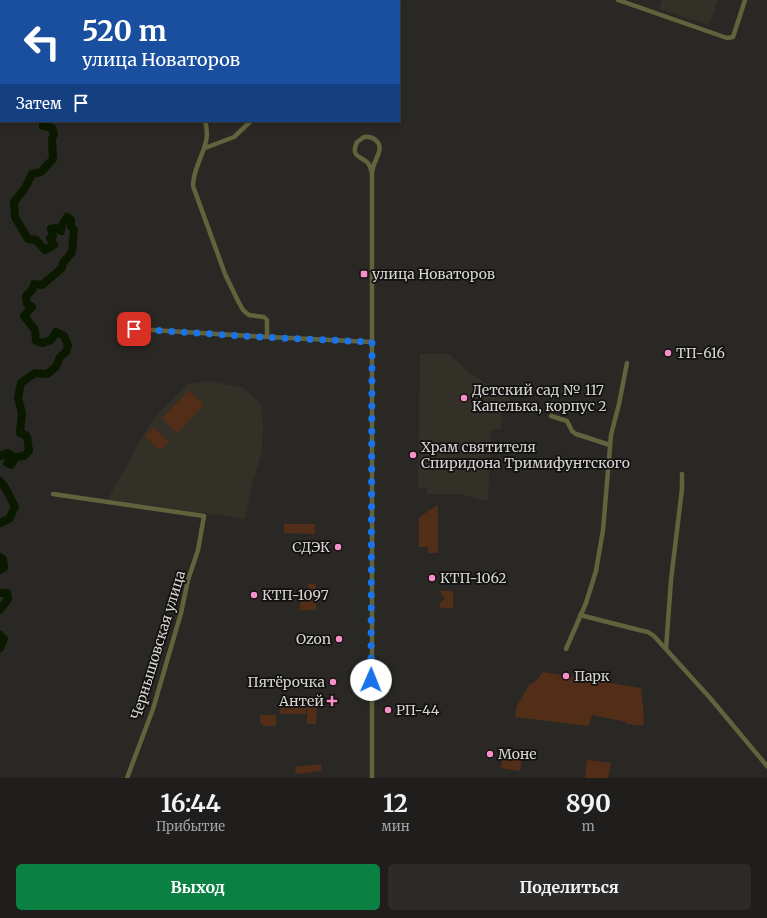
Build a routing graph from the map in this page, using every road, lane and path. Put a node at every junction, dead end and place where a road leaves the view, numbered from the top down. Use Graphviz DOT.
graph roads {
  1 [pos="618,0"];
  2 [pos="745,0"];
  3 [pos="205,122"];
  4 [pos="250,122"];
  5 [pos="205,148"];
  6 [pos="372,173"];
  7 [pos="119,328"];
  8 [pos="267,337"];
  9 [pos="372,342"];
  10 [pos="627,363"];
  11 [pos="551,416"];
  12 [pos="610,445"];
  13 [pos="682,474"];
  14 [pos="53,494"];
  15 [pos="580,615"];
  16 [pos="566,649"];
  17 [pos="666,649"];
  18 [pos="767,766"];
  19 [pos="128,778"];
  20 [pos="372,778"];
  1 -- 2 [label="street"];
  3 -- 5 [label="street"];
  4 -- 5 [label="street"];
  5 -- 8 [label="street"];
  6 -- 6 [label="street"];
  6 -- 9 [label="street"];
  7 -- 8 [label="street"];
  8 -- 9 [label="street"];
  9 -- 20 [label="street"];
  10 -- 12 [label="street"];
  11 -- 12 [label="street"];
  12 -- 15 [label="street"];
  13 -- 17 [label="street"];
  14 -- 19 [label="street, Чернышовская улица"];
  15 -- 16 [label="street"];
  15 -- 17 [label="street"];
  17 -- 18 [label="street"];
}
